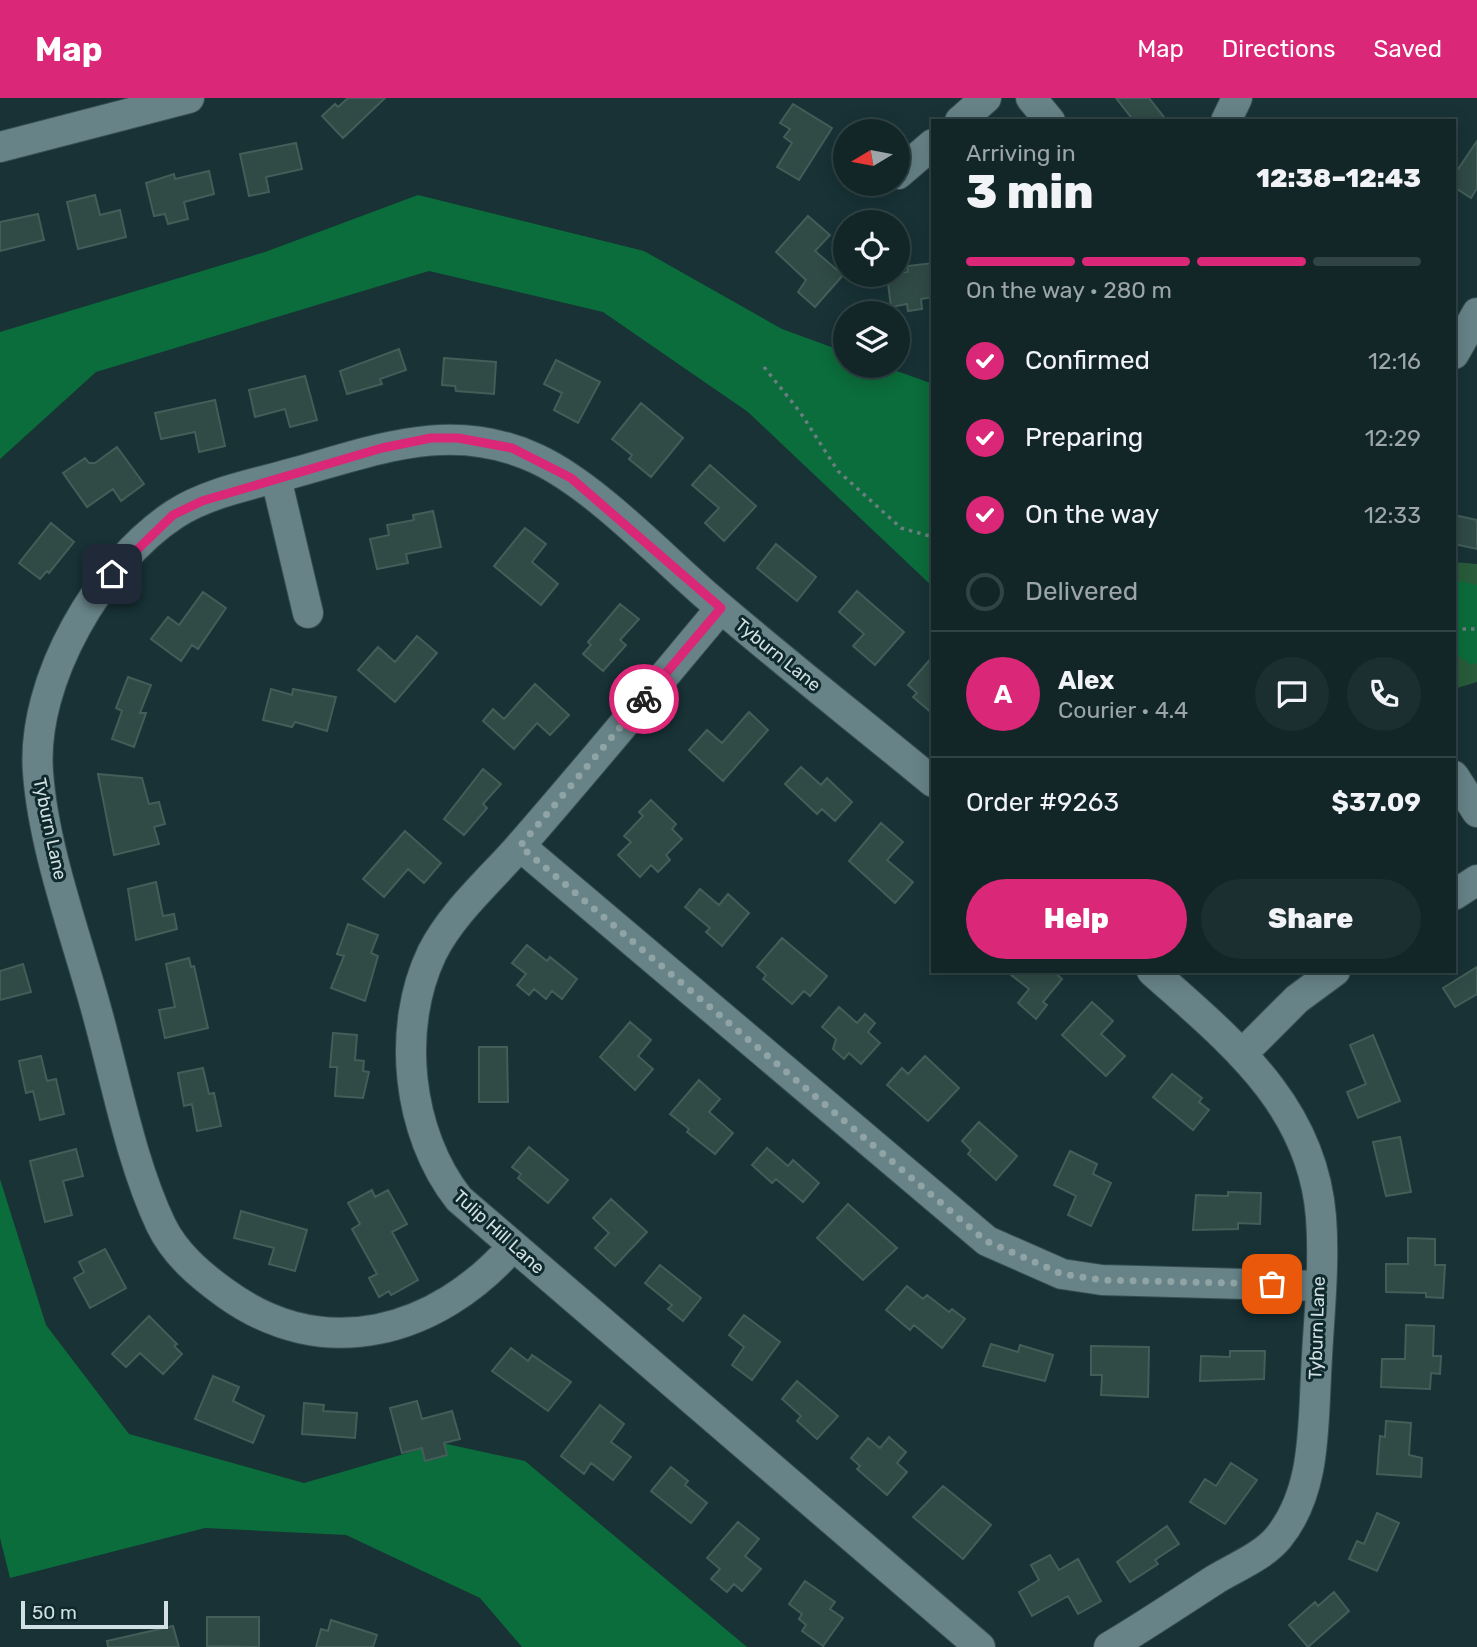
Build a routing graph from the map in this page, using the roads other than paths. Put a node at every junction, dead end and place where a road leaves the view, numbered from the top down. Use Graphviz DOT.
graph roads {
  1 [pos="189,98"];
  2 [pos="986,98"];
  3 [pos="1031,98"];
  4 [pos="1237,98"];
  5 [pos="962,119"];
  6 [pos="1048,119"];
  7 [pos="1227,119"];
  8 [pos="931,146"];
  9 [pos="0,147"];
  10 [pos="910,164"];
  11 [pos="1477,313"];
  12 [pos="1456,350"];
  13 [pos="276,478"];
  14 [pos="721,608"];
  15 [pos="308,613"];
  16 [pos="1456,779"];
  17 [pos="931,780"];
  18 [pos="1477,812"];
  19 [pos="520,846"];
  20 [pos="1477,880"];
  21 [pos="1456,894"];
  22 [pos="1154,973"];
  23 [pos="1332,973"];
  24 [pos="1243,1053"];
  25 [pos="513,1247"];
  26 [pos="1319,1286"];
  27 [pos="980,1647"];
  28 [pos="1108,1647"];
  1 -- 9 [label="street"];
  2 -- 5 [label="street"];
  3 -- 6 [label="street"];
  4 -- 7 [label="street"];
  8 -- 10 [label="street"];
  11 -- 12 [label="street"];
  13 -- 14 [label="street, Tyburn Lane"];
  13 -- 15 [label="street"];
  13 -- 25 [label="street, Tyburn Lane"];
  14 -- 17 [label="street, Tyburn Lane"];
  14 -- 19 [label="street, Tulip Hill Lane"];
  16 -- 18 [label="street"];
  19 -- 25 [label="street, Tulip Hill Lane"];
  19 -- 26 [label="street"];
  20 -- 21 [label="street"];
  22 -- 24 [label="street, Tyburn Lane"];
  23 -- 24 [label="street"];
  24 -- 26 [label="street, Tyburn Lane"];
  25 -- 27 [label="street, Tulip Hill Lane"];
  26 -- 28 [label="street, Tyburn Lane"];
}
